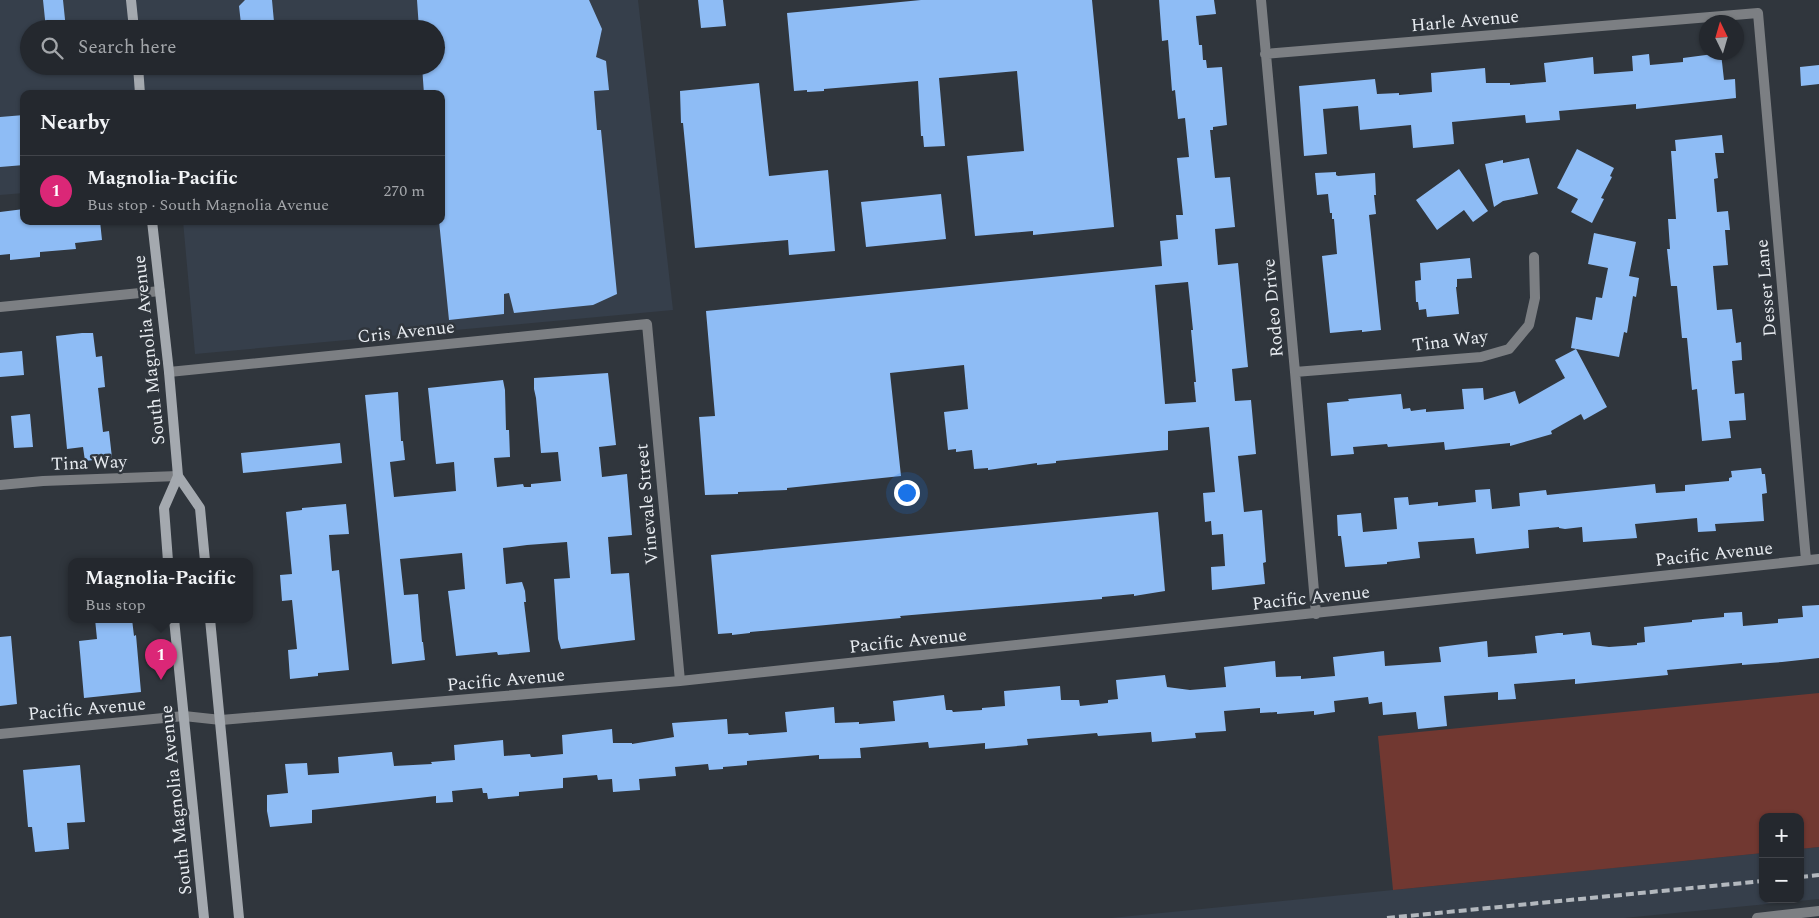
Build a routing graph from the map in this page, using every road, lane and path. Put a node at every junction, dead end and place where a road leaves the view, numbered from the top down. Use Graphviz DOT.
graph roads {
  1 [pos="131,0"];
  2 [pos="1260,0"];
  3 [pos="1758,13"];
  4 [pos="133,20"];
  5 [pos="1265,54"];
  6 [pos="139,75"];
  7 [pos="140,90"];
  8 [pos="152,225"];
  9 [pos="1534,257"];
  10 [pos="160,291"];
  11 [pos="0,307"];
  12 [pos="646,324"];
  13 [pos="169,372"];
  14 [pos="1295,372"];
  15 [pos="178,476"];
  16 [pos="0,485"];
  17 [pos="168,558"];
  18 [pos="205,558"];
  19 [pos="1819,559"];
  20 [pos="1806,560"];
  21 [pos="1316,614"];
  22 [pos="174,623"];
  23 [pos="210,623"];
  24 [pos="680,681"];
  25 [pos="184,716"];
  26 [pos="221,720"];
  27 [pos="0,734"];
  28 [pos="1819,912"];
  29 [pos="204,918"];
  30 [pos="239,918"];
  31 [pos="1757,918"];
  1 -- 4 [label="main road"];
  2 -- 5 [label="street, Rodeo Drive"];
  3 -- 5 [label="street, Harle Avenue"];
  3 -- 20 [label="street, Desser Lane"];
  5 -- 14 [label="street, Rodeo Drive"];
  6 -- 7 [label="main road"];
  8 -- 10 [label="main road, South Magnolia Avenue"];
  9 -- 14 [label="street, Tina Way"];
  10 -- 11 [label="street"];
  10 -- 13 [label="main road, South Magnolia Avenue"];
  12 -- 13 [label="street, Cris Avenue"];
  12 -- 24 [label="street, Vinevale Street"];
  13 -- 15 [label="main road, South Magnolia Avenue"];
  14 -- 21 [label="street, Rodeo Drive"];
  15 -- 16 [label="street, Tina Way"];
  15 -- 17 [label="main road, South Magnolia Avenue"];
  15 -- 18 [label="main road, South Magnolia Avenue"];
  19 -- 20 [label="street, Pacific Avenue"];
  20 -- 21 [label="street, Pacific Avenue"];
  21 -- 24 [label="street, Pacific Avenue"];
  22 -- 25 [label="main road, South Magnolia Avenue"];
  23 -- 26 [label="main road"];
  24 -- 26 [label="street, Pacific Avenue"];
  25 -- 26 [label="street, Pacific Avenue"];
  25 -- 27 [label="street, Pacific Avenue"];
  25 -- 29 [label="main road, South Magnolia Avenue"];
  26 -- 30 [label="main road"];
  28 -- 31 [label="street"];
}
